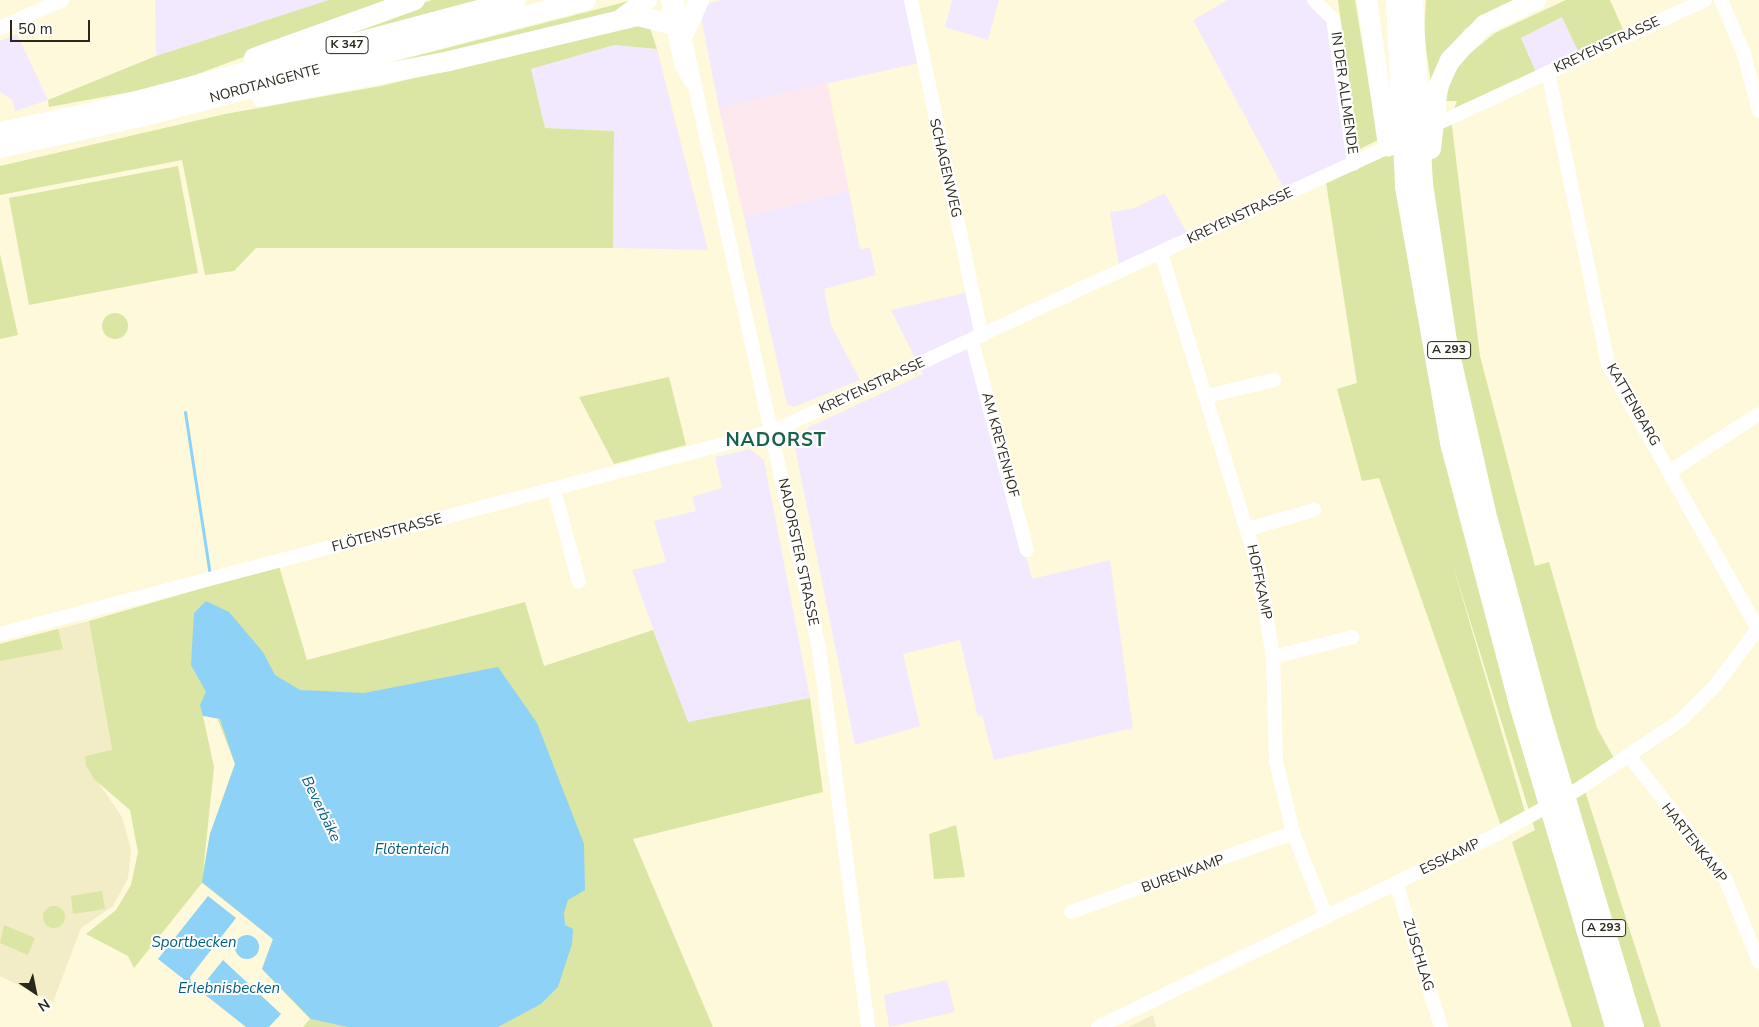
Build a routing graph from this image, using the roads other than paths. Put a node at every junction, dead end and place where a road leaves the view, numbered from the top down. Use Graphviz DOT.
graph roads {
  1 [pos="62,0"];
  2 [pos="415,0"];
  3 [pos="515,0"];
  4 [pos="586,0"];
  5 [pos="647,0"];
  6 [pos="668,0"];
  7 [pos="676,0"];
  8 [pos="699,0"];
  9 [pos="911,0"];
  10 [pos="1314,0"];
  11 [pos="1367,0"];
  12 [pos="1396,0"];
  13 [pos="1413,0"];
  14 [pos="1536,0"];
  15 [pos="1705,0"];
  16 [pos="1721,0"];
  17 [pos="615,21"];
  18 [pos="0,28"];
  19 [pos="678,28"];
  20 [pos="1548,72"];
  21 [pos="179,90"];
  22 [pos="217,97"];
  23 [pos="1399,104"];
  24 [pos="1759,111"];
  25 [pos="0,132"];
  26 [pos="0,148"];
  27 [pos="1354,163"];
  28 [pos="1414,184"];
  29 [pos="1161,253"];
  30 [pos="977,338"];
  31 [pos="1274,380"];
  32 [pos="1207,396"];
  33 [pos="1759,414"];
  34 [pos="773,431"];
  35 [pos="1672,470"];
  36 [pos="554,489"];
  37 [pos="1314,510"];
  38 [pos="1248,529"];
  39 [pos="1027,550"];
  40 [pos="579,582"];
  41 [pos="1759,629"];
  42 [pos="0,634"];
  43 [pos="1353,637"];
  44 [pos="1273,657"];
  45 [pos="1630,757"];
  46 [pos="1547,768"];
  47 [pos="1293,832"];
  48 [pos="1567,834"];
  49 [pos="1396,882"];
  50 [pos="1071,912"];
  51 [pos="1326,916"];
  52 [pos="1759,962"];
  53 [pos="868,1027"];
  54 [pos="1098,1027"];
  55 [pos="1441,1027"];
  56 [pos="1615,1027"];
  57 [pos="1634,1027"];
  1 -- 18 [label="street"];
  2 -- 21 [label="highway, K 347"];
  3 -- 21 [label="highway, NORDTANGENTE / K 347"];
  4 -- 22 [label="highway, NORDTANGENTE / K 347"];
  5 -- 17 [label="highway, K 347"];
  6 -- 19 [label="street, NADORSTER STRASSE"];
  7 -- 19 [label="street, NADORSTER STRASSE"];
  8 -- 19 [label="highway"];
  9 -- 30 [label="street, SCHAGENWEG"];
  10 -- 27 [label="street, IN DER ALLMENDE"];
  11 -- 23 [label="highway"];
  12 -- 23 [label="highway, A 293"];
  13 -- 23 [label="highway, A 293"];
  14 -- 28 [label="highway"];
  15 -- 20 [label="street, KREYENSTRASSE"];
  16 -- 24 [label="street"];
  17 -- 19 [label="highway, K 347"];
  17 -- 22 [label="highway, K 347"];
  19 -- 34 [label="street, NADORSTER STRASSE"];
  20 -- 27 [label="street, KREYENSTRASSE"];
  20 -- 35 [label="street, KATTENBARG"];
  21 -- 25 [label="highway, NORDTANGENTE / K 347"];
  22 -- 26 [label="highway, NORDTANGENTE / K 347"];
  23 -- 28 [label="highway"];
  23 -- 28 [label="highway, A 293"];
  27 -- 29 [label="street, KREYENSTRASSE"];
  28 -- 46 [label="highway, A 293"];
  28 -- 46 [label="highway, A 293"];
  29 -- 30 [label="street, KREYENSTRASSE"];
  29 -- 32 [label="street, HOFFKAMP"];
  30 -- 34 [label="street, KREYENSTRASSE"];
  30 -- 39 [label="street, AM KREYENHOF"];
  31 -- 32 [label="street"];
  32 -- 38 [label="street, HOFFKAMP"];
  33 -- 35 [label="street"];
  34 -- 36 [label="street, FLÖTENSTRASSE"];
  34 -- 53 [label="street, NADORSTER STRASSE"];
  35 -- 41 [label="street, KATTENBARG"];
  36 -- 40 [label="street"];
  36 -- 42 [label="street, FLÖTENSTRASSE"];
  37 -- 38 [label="street"];
  38 -- 44 [label="street, HOFFKAMP"];
  41 -- 45 [label="street, ESSKAMP"];
  43 -- 44 [label="street"];
  44 -- 47 [label="street, HOFFKAMP"];
  45 -- 49 [label="street, ESSKAMP"];
  45 -- 52 [label="street, HARTENKAMP"];
  46 -- 48 [label="highway, A 293"];
  47 -- 50 [label="street, BURENKAMP"];
  47 -- 51 [label="street, HOFFKAMP"];
  48 -- 56 [label="highway, A 293"];
  48 -- 57 [label="highway, A 293"];
  49 -- 51 [label="street, ESSKAMP"];
  49 -- 55 [label="street, ZUSCHLAG"];
  51 -- 54 [label="street, ESSKAMP"];
}
